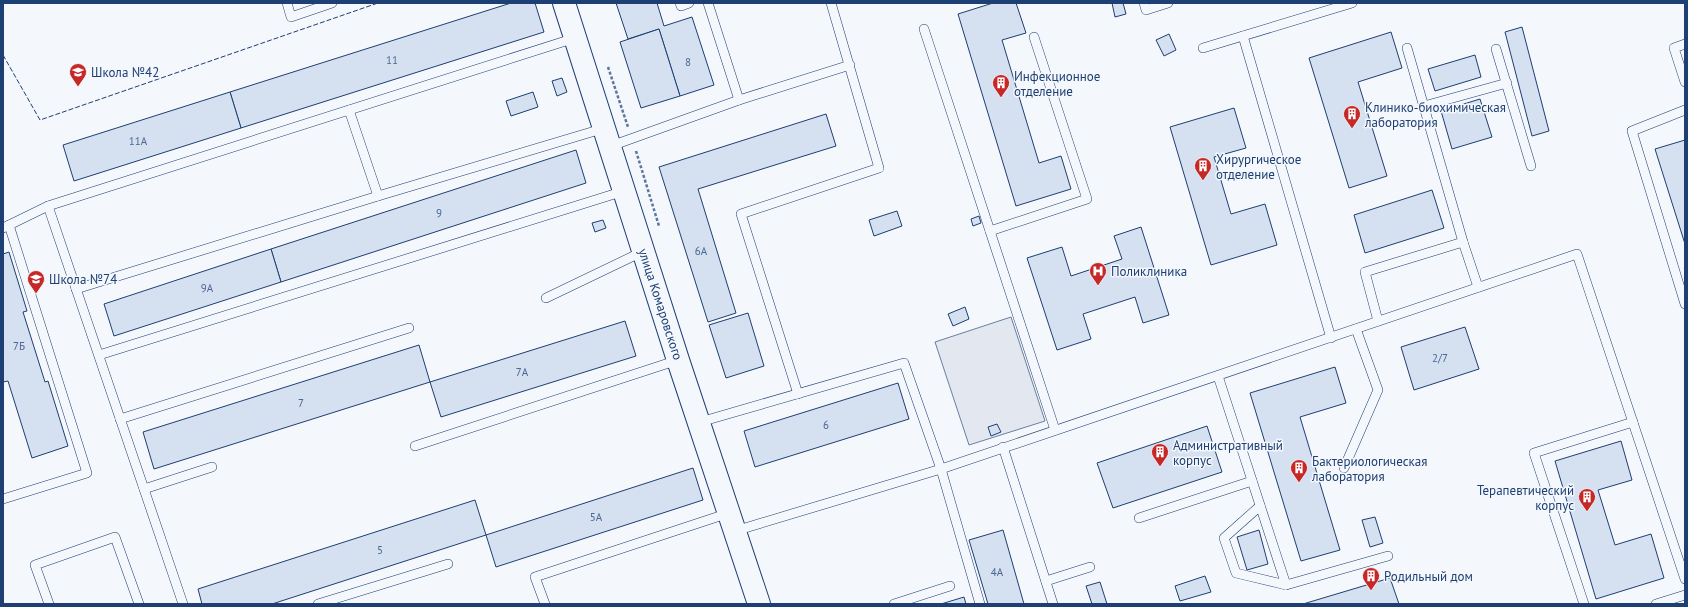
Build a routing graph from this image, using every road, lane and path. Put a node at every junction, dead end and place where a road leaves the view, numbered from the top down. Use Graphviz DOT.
graph roads {
  1 [pos="287,3"];
  2 [pos="332,3"];
  3 [pos="564,3"];
  4 [pos="680,3"];
  5 [pos="689,3"];
  6 [pos="708,3"];
  7 [pos="831,3"];
  8 [pos="1144,3"];
  9 [pos="1168,3"];
  10 [pos="1352,3"];
  11 [pos="924,29"];
  12 [pos="1243,36"];
  13 [pos="1034,37"];
  14 [pos="575,38"];
  15 [pos="1685,44"];
  16 [pos="1203,48"];
  17 [pos="1407,48"];
  18 [pos="1496,49"];
  19 [pos="850,65"];
  20 [pos="1507,82"];
  21 [pos="1685,82"];
  22 [pos="739,100"];
  23 [pos="1424,106"];
  24 [pos="349,110"];
  25 [pos="1685,110"];
  26 [pos="608,137"];
  27 [pos="1530,166"];
  28 [pos="625,190"];
  29 [pos="378,196"];
  30 [pos="48,206"];
  31 [pos="6,226"];
  32 [pos="990,231"];
  33 [pos="1464,242"];
  34 [pos="644,251"];
  35 [pos="1478,287"];
  36 [pos="76,289"];
  37 [pos="546,298"];
  38 [pos="1685,304"];
  39 [pos="1378,322"];
  40 [pos="409,328"];
  41 [pos="1356,329"];
  42 [pos="1331,338"];
  43 [pos="99,355"];
  44 [pos="678,360"];
  45 [pos="1218,376"];
  46 [pos="798,394"];
  47 [pos="120,419"];
  48 [pos="700,422"];
  49 [pos="1633,422"];
  50 [pos="1055,430"];
  51 [pos="415,446"];
  52 [pos="1003,447"];
  53 [pos="212,467"];
  54 [pos="1344,468"];
  55 [pos="941,469"];
  56 [pos="1252,481"];
  57 [pos="144,489"];
  58 [pos="3,499"];
  59 [pos="1260,506"];
  60 [pos="1139,518"];
  61 [pos="732,522"];
  62 [pos="1388,556"];
  63 [pos="448,564"];
  64 [pos="1090,567"];
  65 [pos="1685,579"];
  66 [pos="1046,581"];
  67 [pos="1286,585"];
  68 [pos="950,586"];
  69 [pos="1685,595"];
  70 [pos="49,604"];
  71 [pos="139,604"];
  72 [pos="183,604"];
  73 [pos="318,604"];
  74 [pos="544,604"];
  75 [pos="759,604"];
  76 [pos="894,604"];
  77 [pos="980,604"];
  78 [pos="1053,604"];
  79 [pos="1584,604"];
  80 [pos="1656,604"];
  1 -- 2 [label="lane"];
  3 -- 14 [label="street, улица Комаровского"];
  4 -- 5 [label="lane"];
  6 -- 22 [label="lane"];
  7 -- 19 [label="lane"];
  8 -- 9 [label="lane"];
  10 -- 12 [label="lane"];
  11 -- 32 [label="lane"];
  12 -- 16 [label="lane"];
  12 -- 42 [label="lane"];
  13 -- 32 [label="lane"];
  14 -- 24 [label="lane"];
  14 -- 26 [label="street, улица Комаровского"];
  15 -- 21 [label="lane"];
  17 -- 23 [label="lane"];
  18 -- 20 [label="lane"];
  19 -- 22 [label="lane"];
  19 -- 46 [label="lane"];
  20 -- 23 [label="lane"];
  20 -- 27 [label="lane"];
  22 -- 26 [label="lane"];
  23 -- 33 [label="lane"];
  24 -- 29 [label="lane"];
  24 -- 30 [label="lane"];
  25 -- 38 [label="lane"];
  26 -- 28 [label="street, улица Комаровского"];
  26 -- 29 [label="lane"];
  28 -- 34 [label="street, улица Комаровского"];
  28 -- 43 [label="lane"];
  29 -- 36 [label="lane"];
  30 -- 31 [label="lane"];
  30 -- 36 [label="lane"];
  31 -- 58 [label="lane"];
  32 -- 50 [label="lane"];
  33 -- 35 [label="lane"];
  33 -- 39 [label="lane"];
  34 -- 37 [label="lane"];
  34 -- 44 [label="street, улица Комаровского"];
  35 -- 39 [label="lane"];
  35 -- 49 [label="lane"];
  36 -- 43 [label="lane"];
  39 -- 41 [label="lane"];
  40 -- 47 [label="lane"];
  41 -- 42 [label="lane"];
  41 -- 54 [label="lane"];
  42 -- 45 [label="lane"];
  43 -- 47 [label="lane"];
  44 -- 48 [label="street, улица Комаровского"];
  44 -- 51 [label="lane"];
  45 -- 50 [label="lane"];
  45 -- 56 [label="lane"];
  46 -- 48 [label="lane"];
  46 -- 55 [label="lane"];
  47 -- 57 [label="lane"];
  48 -- 61 [label="street, улица Комаровского"];
  49 -- 65 [label="lane"];
  49 -- 79 [label="lane"];
  50 -- 52 [label="lane"];
  52 -- 55 [label="lane"];
  52 -- 66 [label="lane"];
  53 -- 57 [label="lane"];
  55 -- 61 [label="lane"];
  55 -- 77 [label="lane"];
  56 -- 59 [label="lane"];
  56 -- 60 [label="lane"];
  57 -- 72 [label="lane"];
  59 -- 67 [label="lane"];
  59 -- 67 [label="lane"];
  61 -- 74 [label="lane"];
  61 -- 75 [label="street, улица Комаровского"];
  62 -- 67 [label="lane"];
  63 -- 73 [label="lane"];
  64 -- 66 [label="lane"];
  66 -- 78 [label="lane"];
  68 -- 76 [label="lane"];
  69 -- 80 [label="lane"];
  70 -- 71 [label="lane"];
}
